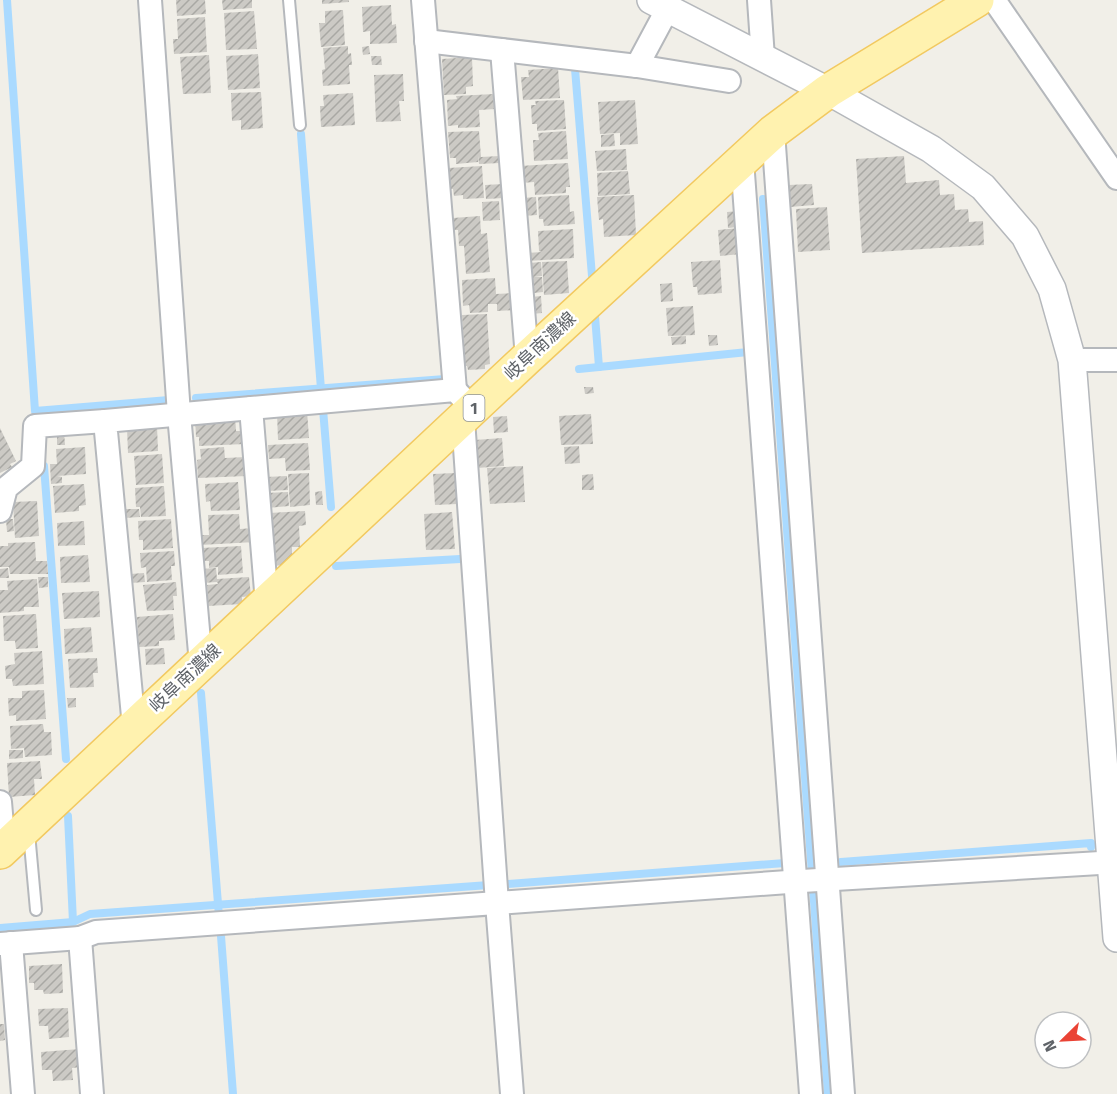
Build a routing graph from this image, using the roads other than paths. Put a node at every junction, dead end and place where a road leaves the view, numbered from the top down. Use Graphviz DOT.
graph roads {
  1 [pos="150,0"];
  2 [pos="289,0"];
  3 [pos="423,0"];
  4 [pos="759,0"];
  5 [pos="977,0"];
  6 [pos="994,0"];
  7 [pos="675,11"];
  8 [pos="426,41"];
  9 [pos="502,50"];
  10 [pos="763,58"];
  11 [pos="637,66"];
  12 [pos="729,81"];
  13 [pos="828,91"];
  14 [pos="300,125"];
  15 [pos="773,132"];
  16 [pos="742,160"];
  17 [pos="1117,178"];
  18 [pos="527,358"];
  19 [pos="1072,360"];
  20 [pos="1117,360"];
  21 [pos="464,406"];
  22 [pos="251,408"];
  23 [pos="179,414"];
  24 [pos="105,420"];
  25 [pos="0,511"];
  26 [pos="267,603"];
  27 [pos="201,664"];
  28 [pos="134,727"];
  29 [pos="1111,775"];
  30 [pos="0,802"];
  31 [pos="29,826"];
  32 [pos="2,850"];
  33 [pos="1114,862"];
  34 [pos="811,881"];
  35 [pos="497,903"];
  36 [pos="36,910"];
  37 [pos="80,938"];
  38 [pos="1117,938"];
  39 [pos="6,944"];
  40 [pos="23,1094"];
  41 [pos="92,1094"];
  42 [pos="512,1094"];
  43 [pos="810,1094"];
  44 [pos="843,1094"];
  1 -- 23 [label="street"];
  2 -- 14 [label="lane"];
  3 -- 8 [label="street"];
  4 -- 10 [label="street"];
  5 -- 13 [label="main road, 岐阜南濃線 / 1"];
  6 -- 17 [label="street"];
  7 -- 10 [label="street"];
  7 -- 11 [label="street"];
  8 -- 9 [label="street"];
  8 -- 21 [label="street"];
  9 -- 11 [label="street"];
  9 -- 18 [label="street"];
  10 -- 13 [label="street"];
  11 -- 12 [label="street"];
  13 -- 15 [label="main road, 岐阜南濃線 / 1"];
  13 -- 19 [label="street"];
  15 -- 16 [label="main road, 岐阜南濃線 / 1"];
  15 -- 34 [label="street"];
  16 -- 18 [label="main road, 岐阜南濃線 / 1"];
  16 -- 34 [label="street"];
  18 -- 21 [label="main road, 岐阜南濃線 / 1"];
  19 -- 20 [label="street"];
  19 -- 29 [label="street"];
  21 -- 22 [label="street"];
  21 -- 26 [label="main road, 岐阜南濃線 / 1"];
  21 -- 35 [label="street"];
  22 -- 23 [label="street"];
  22 -- 26 [label="street"];
  23 -- 24 [label="street"];
  23 -- 27 [label="street"];
  24 -- 25 [label="street"];
  24 -- 28 [label="street"];
  26 -- 27 [label="main road, 岐阜南濃線 / 1"];
  27 -- 28 [label="main road, 岐阜南濃線 / 1"];
  28 -- 31 [label="main road, 岐阜南濃線 / 1"];
  29 -- 33 [label="street"];
  30 -- 32 [label="street"];
  31 -- 32 [label="main road, 岐阜南濃線 / 1"];
  31 -- 36 [label="lane"];
  33 -- 34 [label="street"];
  33 -- 38 [label="street"];
  34 -- 35 [label="street"];
  34 -- 43 [label="street"];
  34 -- 44 [label="street"];
  35 -- 37 [label="street"];
  35 -- 42 [label="street"];
  37 -- 39 [label="street"];
  37 -- 41 [label="street"];
  39 -- 40 [label="street"];
}
